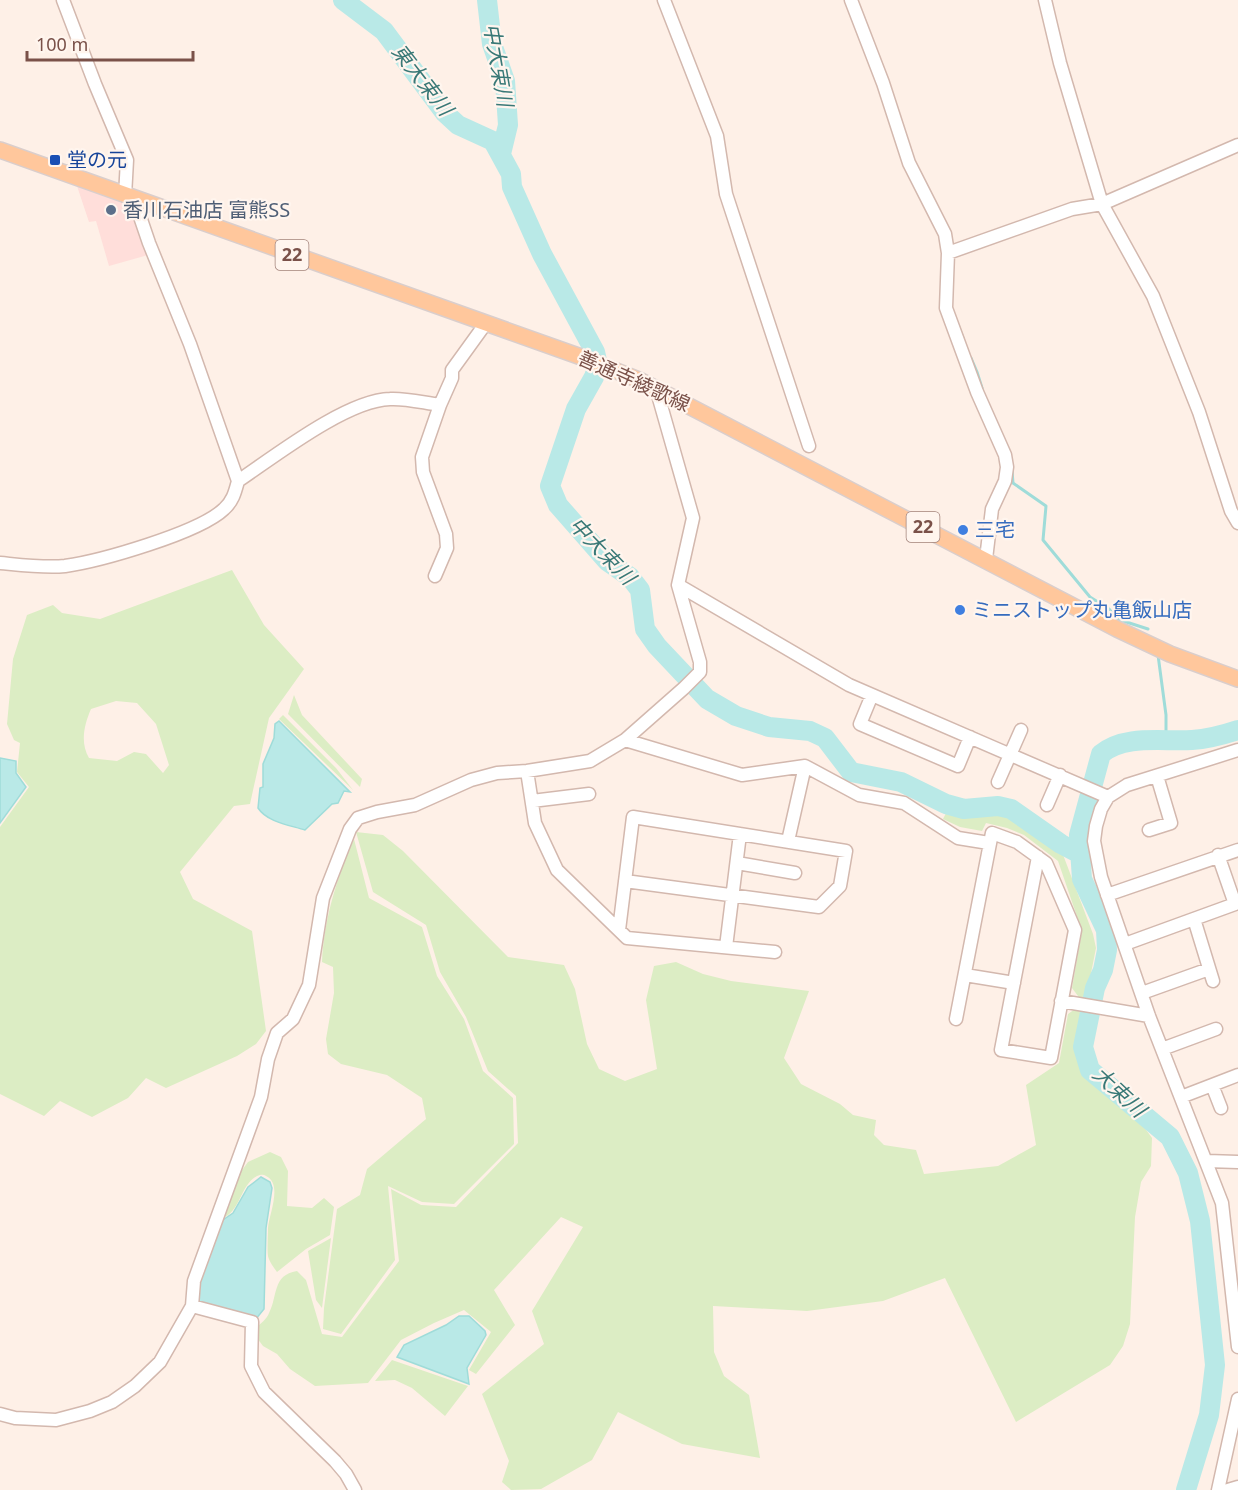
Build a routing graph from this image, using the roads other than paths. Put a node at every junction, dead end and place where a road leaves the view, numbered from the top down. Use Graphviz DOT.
graph roads {
  1 [pos="63,0"];
  2 [pos="664,0"];
  3 [pos="851,0"];
  4 [pos="1045,0"];
  5 [pos="1238,145"];
  6 [pos="0,150"];
  7 [pos="130,197"];
  8 [pos="1101,204"];
  9 [pos="951,252"];
  10 [pos="486,323"];
  11 [pos="656,388"];
  12 [pos="440,405"];
  13 [pos="809,446"];
  14 [pos="238,481"];
  15 [pos="1238,523"];
  16 [pos="986,559"];
  17 [pos="0,563"];
  18 [pos="435,576"];
  19 [pos="678,585"];
  20 [pos="1238,680"];
  21 [pos="872,695"];
  22 [pos="1021,730"];
  23 [pos="970,736"];
  24 [pos="625,740"];
  25 [pos="1238,750"];
  26 [pos="1011,754"];
  27 [pos="805,766"];
  28 [pos="527,771"];
  29 [pos="1060,775"];
  30 [pos="1157,776"];
  31 [pos="998,782"];
  32 [pos="589,794"];
  33 [pos="1105,795"];
  34 [pos="532,801"];
  35 [pos="1047,805"];
  36 [pos="1149,830"];
  37 [pos="741,834"];
  38 [pos="788,841"];
  39 [pos="989,843"];
  40 [pos="1238,850"];
  41 [pos="1218,855"];
  42 [pos="1038,857"];
  43 [pos="736,863"];
  44 [pos="795,873"];
  45 [pos="625,881"];
  46 [pos="1107,895"];
  47 [pos="732,897"];
  48 [pos="1194,919"];
  49 [pos="619,930"];
  50 [pos="1125,944"];
  51 [pos="726,947"];
  52 [pos="775,952"];
  53 [pos="965,975"];
  54 [pos="1014,983"];
  55 [pos="1142,993"];
  56 [pos="1061,1001"];
  57 [pos="1149,1016"];
  58 [pos="956,1019"];
  59 [pos="1216,1029"];
  60 [pos="1162,1049"];
  61 [pos="1238,1075"];
  62 [pos="1212,1085"];
  63 [pos="1181,1097"];
  64 [pos="1221,1108"];
  65 [pos="1207,1161"];
  66 [pos="1238,1162"];
  67 [pos="192,1306"];
  68 [pos="1238,1347"];
  69 [pos="1238,1399"];
  70 [pos="0,1414"];
  71 [pos="1238,1487"];
  72 [pos="355,1490"];
  73 [pos="1218,1490"];
  74 [pos="1228,1490"];
  1 -- 7 [label="street"];
  2 -- 13 [label="street"];
  3 -- 9 [label="street"];
  4 -- 8 [label="street"];
  5 -- 8 [label="street"];
  6 -- 7 [label="main road, 善通寺綾歌線 / 22"];
  7 -- 10 [label="main road, 善通寺綾歌線 / 22"];
  7 -- 14 [label="street"];
  8 -- 9 [label="street"];
  8 -- 15 [label="street"];
  9 -- 16 [label="street"];
  10 -- 11 [label="main road, 善通寺綾歌線 / 22"];
  10 -- 12 [label="street"];
  11 -- 16 [label="main road, 善通寺綾歌線 / 22"];
  11 -- 19 [label="street"];
  12 -- 14 [label="street"];
  12 -- 18 [label="street"];
  14 -- 17 [label="street"];
  16 -- 20 [label="main road, 善通寺綾歌線 / 22"];
  19 -- 21 [label="street"];
  19 -- 24 [label="street"];
  21 -- 23 [label="street"];
  21 -- 23 [label="street"];
  22 -- 26 [label="street"];
  23 -- 26 [label="street"];
  24 -- 27 [label="street"];
  24 -- 28 [label="street"];
  25 -- 30 [label="street"];
  26 -- 29 [label="street"];
  26 -- 31 [label="street"];
  27 -- 38 [label="street"];
  27 -- 39 [label="street"];
  28 -- 34 [label="street"];
  28 -- 67 [label="street"];
  29 -- 33 [label="street"];
  29 -- 35 [label="street"];
  30 -- 33 [label="street"];
  30 -- 36 [label="street"];
  32 -- 34 [label="street"];
  33 -- 46 [label="street"];
  34 -- 49 [label="street"];
  37 -- 38 [label="street"];
  37 -- 43 [label="street"];
  37 -- 45 [label="street"];
  38 -- 47 [label="street"];
  39 -- 42 [label="street"];
  39 -- 53 [label="street"];
  40 -- 41 [label="street"];
  41 -- 46 [label="street"];
  41 -- 48 [label="street"];
  42 -- 54 [label="street"];
  42 -- 56 [label="street"];
  43 -- 44 [label="street"];
  43 -- 47 [label="street"];
  45 -- 47 [label="street"];
  45 -- 49 [label="street"];
  46 -- 50 [label="street"];
  47 -- 51 [label="street"];
  48 -- 50 [label="street"];
  48 -- 55 [label="street"];
  49 -- 51 [label="street"];
  50 -- 55 [label="street"];
  51 -- 52 [label="street"];
  53 -- 54 [label="street"];
  53 -- 58 [label="street"];
  54 -- 56 [label="street"];
  55 -- 57 [label="street"];
  56 -- 57 [label="street"];
  57 -- 60 [label="street"];
  59 -- 60 [label="street"];
  60 -- 63 [label="street"];
  61 -- 62 [label="street"];
  62 -- 63 [label="street"];
  62 -- 64 [label="street"];
  63 -- 65 [label="street"];
  65 -- 66 [label="street"];
  65 -- 68 [label="street"];
  67 -- 70 [label="street"];
  67 -- 72 [label="street"];
  69 -- 73 [label="street"];
  71 -- 74 [label="street"];
}
